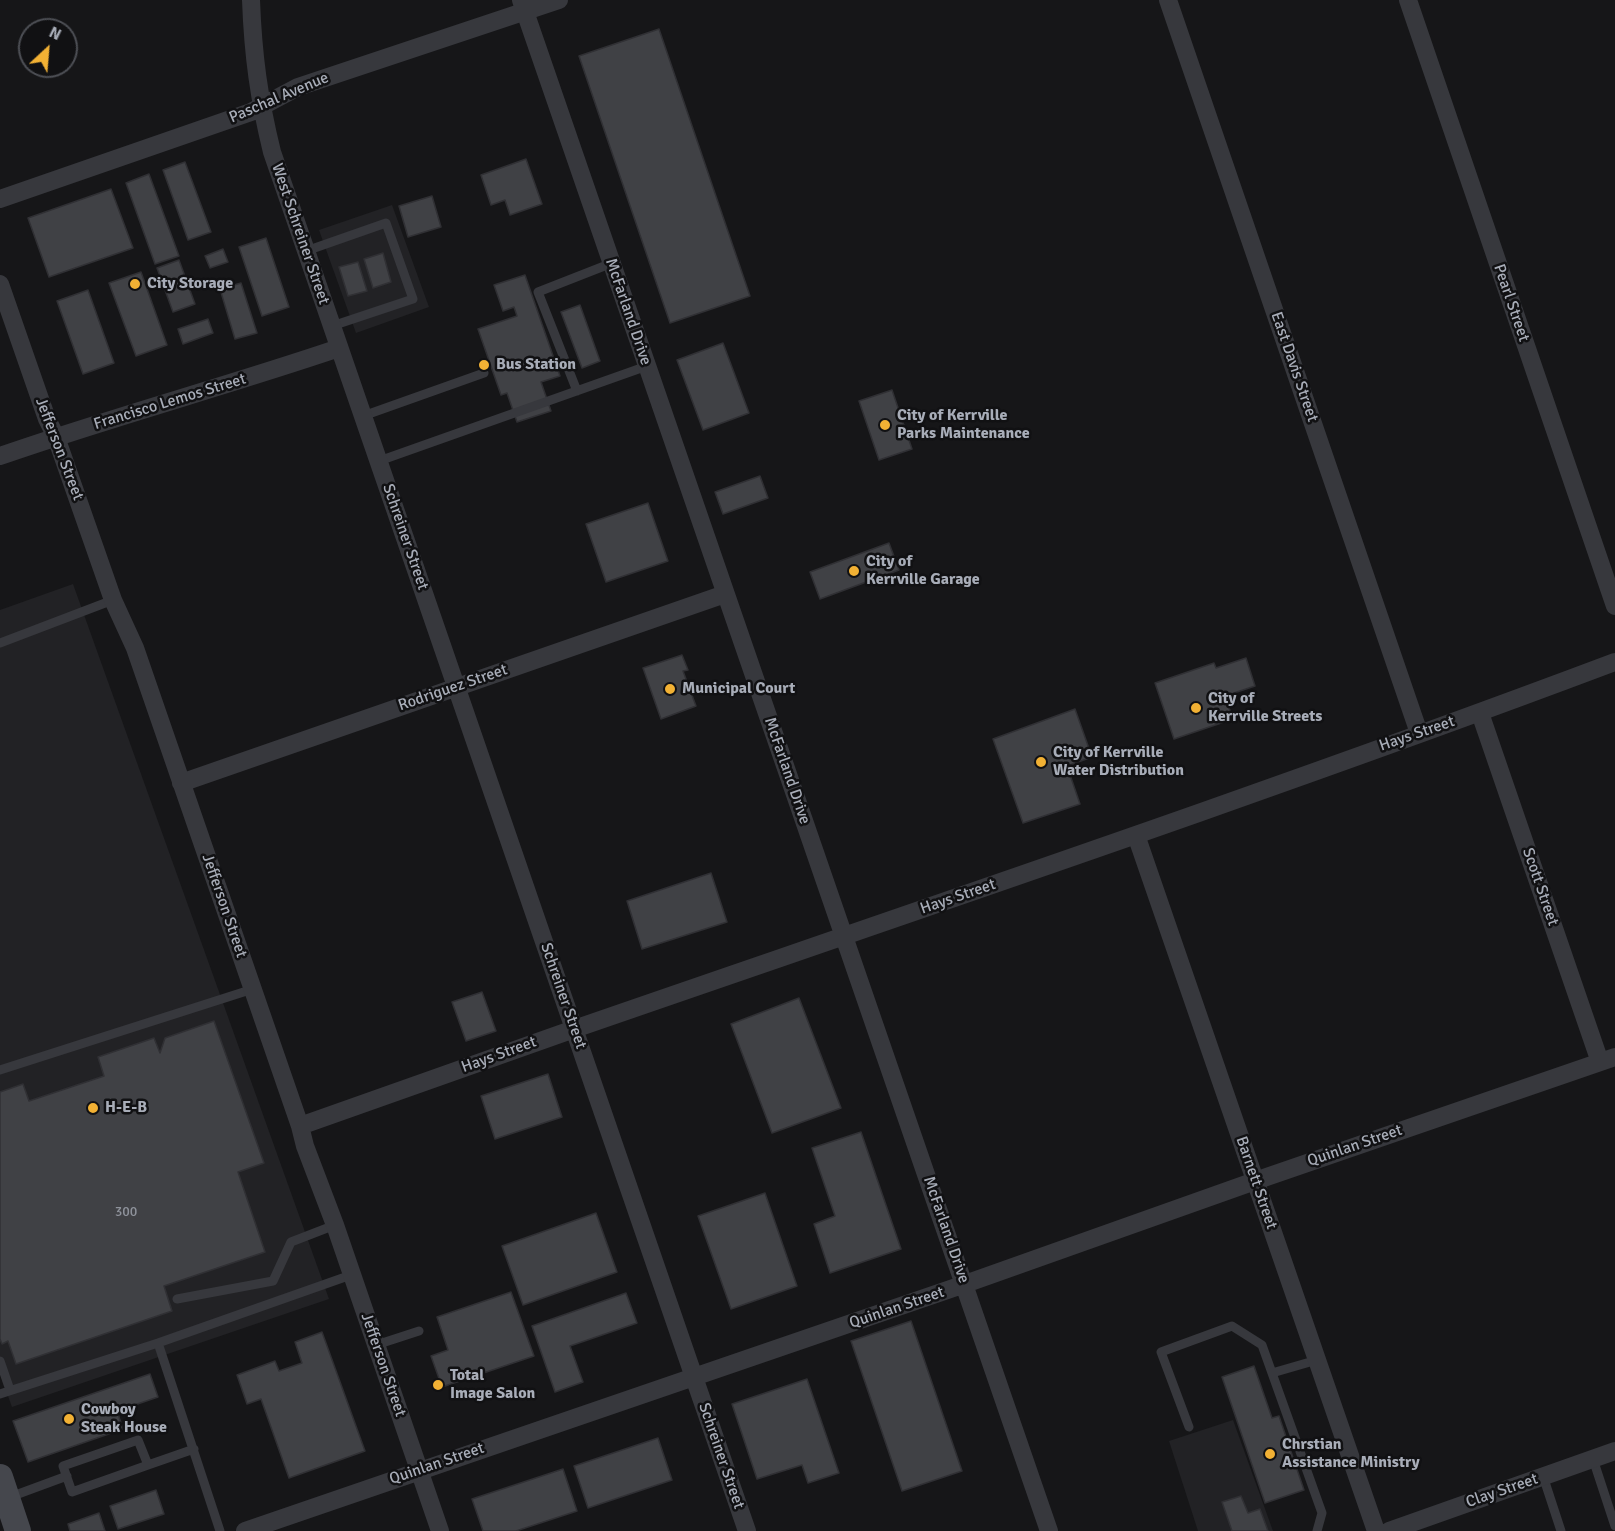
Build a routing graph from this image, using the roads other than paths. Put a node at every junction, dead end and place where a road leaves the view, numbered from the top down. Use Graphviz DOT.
graph roads {
  1 [pos="251,0"];
  2 [pos="559,0"];
  3 [pos="1168,0"];
  4 [pos="1408,0"];
  5 [pos="523,6"];
  6 [pos="261,106"];
  7 [pos="0,199"];
  8 [pos="306,251"];
  9 [pos="612,263"];
  10 [pos="0,284"];
  11 [pos="332,326"];
  12 [pos="339,348"];
  13 [pos="647,366"];
  14 [pos="484,373"];
  15 [pos="577,391"];
  16 [pos="363,416"];
  17 [pos="56,437"];
  18 [pos="0,456"];
  19 [pos="379,461"];
  20 [pos="725,594"];
  21 [pos="113,600"];
  22 [pos="1615,606"];
  23 [pos="0,644"];
  24 [pos="1615,662"];
  25 [pos="456,687"];
  26 [pos="1480,713"];
  27 [pos="1419,733"];
  28 [pos="181,783"];
  29 [pos="1136,835"];
  30 [pos="844,936"];
  31 [pos="253,989"];
  32 [pos="574,1029"];
  33 [pos="1607,1060"];
  34 [pos="0,1070"];
  35 [pos="300,1126"];
  36 [pos="1255,1181"];
  37 [pos="335,1225"];
  38 [pos="351,1275"];
  39 [pos="965,1284"];
  40 [pos="177,1299"];
  41 [pos="419,1330"];
  42 [pos="158,1343"];
  43 [pos="376,1346"];
  44 [pos="1317,1360"];
  45 [pos="0,1361"];
  46 [pos="1272,1373"];
  47 [pos="693,1377"];
  48 [pos="10,1390"];
  49 [pos="0,1394"];
  50 [pos="1189,1427"];
  51 [pos="194,1449"];
  52 [pos="1615,1451"];
  53 [pos="1593,1459"];
  54 [pos="148,1465"];
  55 [pos="419,1470"];
  56 [pos="67,1476"];
  57 [pos="1543,1476"];
  58 [pos="4,1488"];
  59 [pos="1615,1526"];
  60 [pos="18,1531"];
  61 [pos="220,1531"];
  62 [pos="245,1531"];
  63 [pos="440,1531"];
  64 [pos="747,1531"];
  65 [pos="1049,1531"];
  66 [pos="1317,1531"];
  67 [pos="1376,1531"];
  68 [pos="1389,1531"];
  69 [pos="1562,1531"];
  1 -- 6 [label="street, West Schreiner Street"];
  2 -- 5 [label="street, Paschal Avenue"];
  3 -- 27 [label="street, East Davis Street"];
  4 -- 22 [label="street, Pearl Street"];
  5 -- 6 [label="street, Paschal Avenue"];
  5 -- 9 [label="street, McFarland Drive"];
  6 -- 7 [label="street, Paschal Avenue"];
  6 -- 8 [label="street, West Schreiner Street"];
  8 -- 11 [label="street, West Schreiner Street"];
  8 -- 11 [label="lane"];
  9 -- 13 [label="street, McFarland Drive"];
  9 -- 15 [label="lane"];
  10 -- 17 [label="street, Jefferson Street"];
  11 -- 12 [label="street, West Schreiner Street"];
  12 -- 16 [label="street, West Schreiner Street"];
  12 -- 17 [label="street, Francisco Lemos Street"];
  13 -- 15 [label="lane"];
  13 -- 20 [label="street, McFarland Drive"];
  14 -- 16 [label="lane"];
  15 -- 19 [label="lane"];
  16 -- 19 [label="street, West Schreiner Street"];
  17 -- 18 [label="street, Francisco Lemos Street"];
  17 -- 21 [label="street, Jefferson Street"];
  19 -- 25 [label="street, Schreiner Street"];
  20 -- 25 [label="street, Rodriguez Street"];
  20 -- 30 [label="street, McFarland Drive"];
  21 -- 23 [label="lane"];
  21 -- 28 [label="street, Jefferson Street"];
  24 -- 26 [label="street, Hays Street"];
  25 -- 28 [label="street, Rodriguez Street"];
  25 -- 32 [label="street, Schreiner Street"];
  26 -- 27 [label="street, Hays Street"];
  26 -- 33 [label="street, Scott Street"];
  27 -- 29 [label="street, Hays Street"];
  28 -- 31 [label="street, Jefferson Street"];
  29 -- 30 [label="street, Hays Street"];
  29 -- 36 [label="street, Barnett Street"];
  30 -- 32 [label="street, Hays Street"];
  30 -- 39 [label="street, McFarland Drive"];
  31 -- 34 [label="lane"];
  31 -- 35 [label="street, Jefferson Street"];
  32 -- 35 [label="street, Hays Street"];
  32 -- 47 [label="street, Schreiner Street"];
  33 -- 36 [label="street, Quinlan Street"];
  35 -- 37 [label="street, Jefferson Street"];
  36 -- 39 [label="street, Quinlan Street"];
  36 -- 44 [label="street, Barnett Street"];
  37 -- 38 [label="street, Jefferson Street"];
  37 -- 40 [label="lane"];
  38 -- 42 [label="lane"];
  38 -- 43 [label="street, Jefferson Street"];
  39 -- 47 [label="street, Quinlan Street"];
  39 -- 65 [label="street, McFarland Drive"];
  41 -- 43 [label="lane"];
  42 -- 48 [label="lane"];
  42 -- 51 [label="lane"];
  43 -- 55 [label="street, Jefferson Street"];
  44 -- 46 [label="lane"];
  44 -- 67 [label="street, Barnett Street"];
  45 -- 48 [label="lane"];
  46 -- 50 [label="lane"];
  46 -- 66 [label="lane"];
  47 -- 55 [label="street, Quinlan Street"];
  47 -- 64 [label="street, Schreiner Street"];
  48 -- 49 [label="lane"];
  51 -- 54 [label="lane"];
  51 -- 61 [label="lane"];
  52 -- 53 [label="street, Clay Street"];
  53 -- 57 [label="street, Clay Street"];
  53 -- 59 [label="lane"];
  54 -- 56 [label="lane"];
  54 -- 56 [label="lane"];
  55 -- 62 [label="street, Quinlan Street"];
  55 -- 63 [label="street, Jefferson Street"];
  56 -- 58 [label="lane"];
  57 -- 68 [label="street, Clay Street"];
  57 -- 69 [label="lane"];
  58 -- 60 [label="main road"];
}
